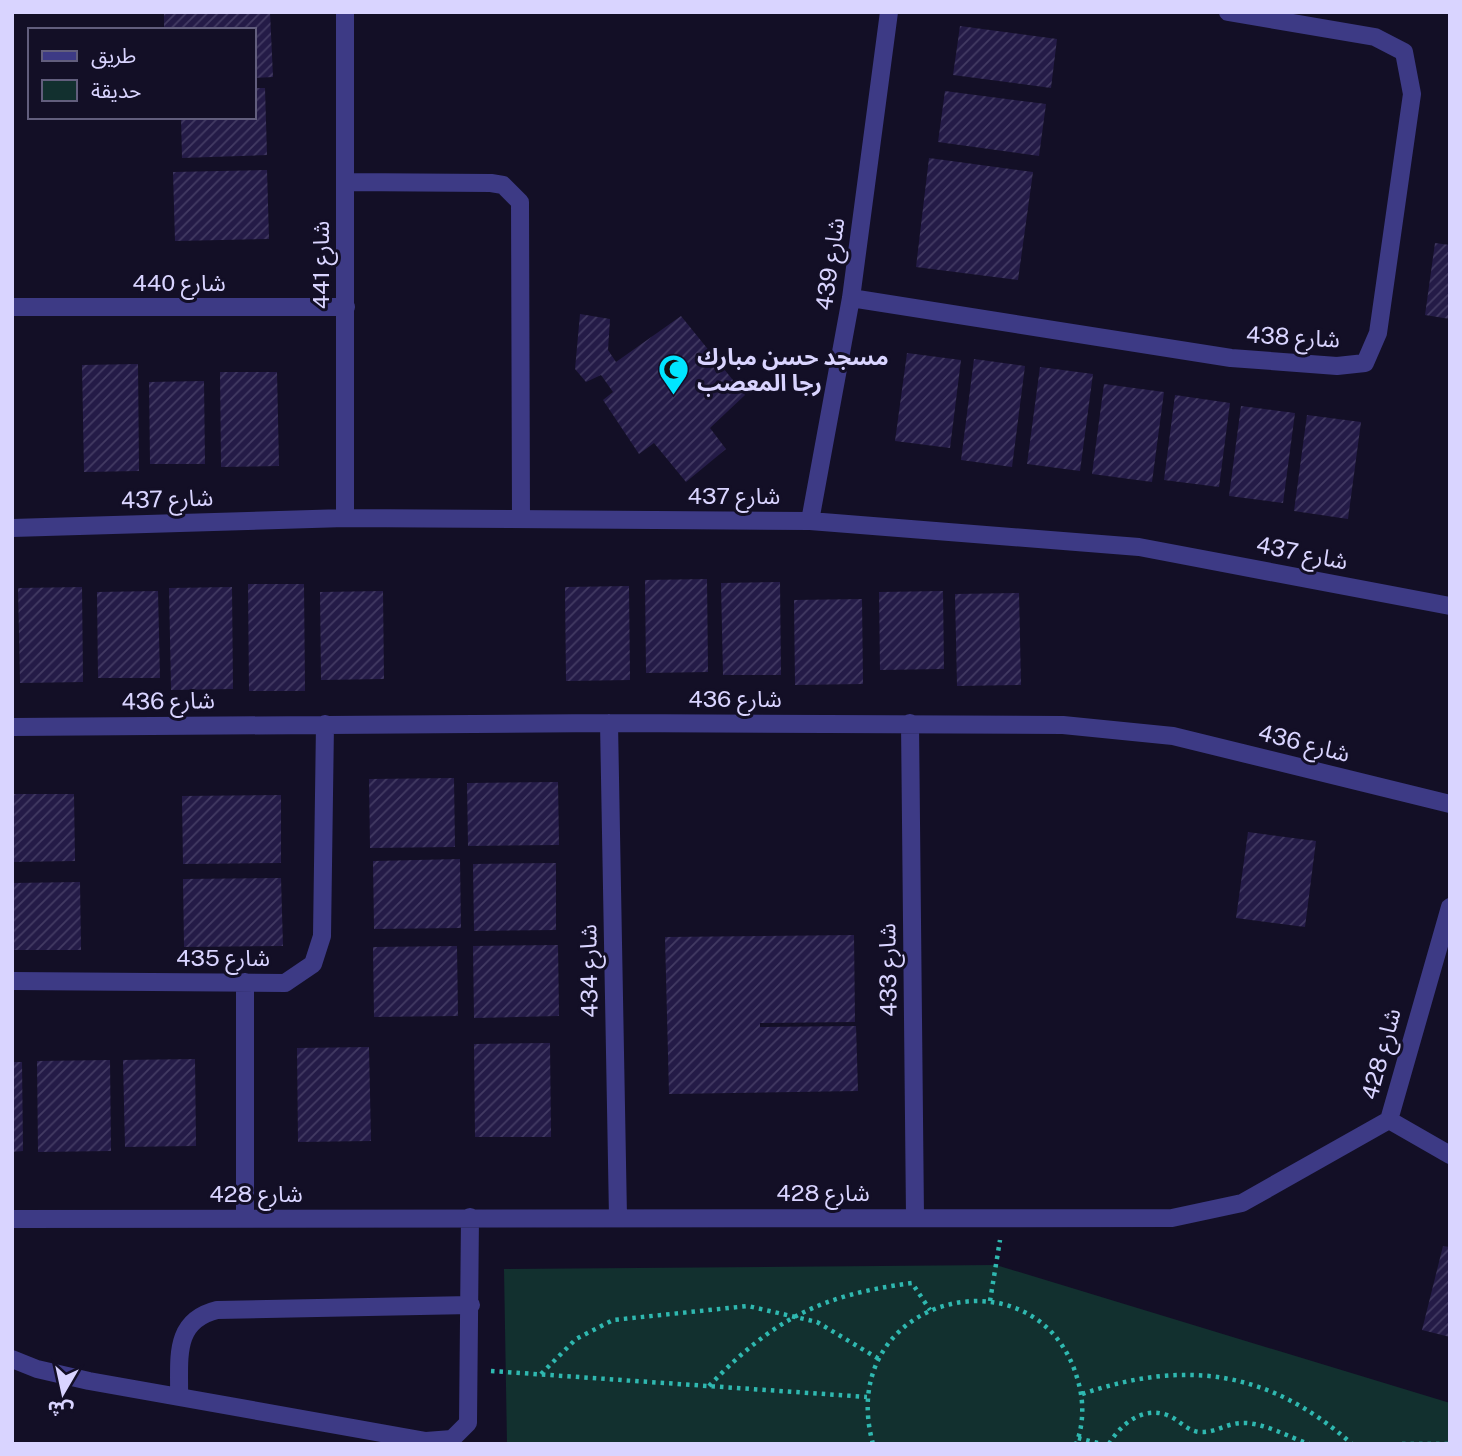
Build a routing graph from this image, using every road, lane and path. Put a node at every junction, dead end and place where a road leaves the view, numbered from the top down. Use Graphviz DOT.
graph roads {
  1 [pos="345,12"];
  2 [pos="889,12"];
  3 [pos="1228,12"];
  4 [pos="345,182"];
  5 [pos="851,298"];
  6 [pos="12,307"];
  7 [pos="346,307"];
  8 [pos="345,518"];
  9 [pos="521,519"];
  10 [pos="810,521"];
  11 [pos="12,528"];
  12 [pos="1450,606"];
  13 [pos="608,723"];
  14 [pos="910,723"];
  15 [pos="325,724"];
  16 [pos="12,727"];
  17 [pos="1450,804"];
  18 [pos="1450,907"];
  19 [pos="12,981"];
  20 [pos="245,982"];
  21 [pos="1389,1119"];
  22 [pos="1450,1155"];
  23 [pos="470,1217"];
  24 [pos="618,1217"];
  25 [pos="915,1217"];
  26 [pos="245,1218"];
  27 [pos="1003,1218"];
  28 [pos="12,1219"];
  29 [pos="990,1301"];
  30 [pos="471,1304"];
  31 [pos="930,1310"];
  32 [pos="796,1316"];
  33 [pos="12,1359"];
  34 [pos="879,1359"];
  35 [pos="471,1370"];
  36 [pos="540,1374"];
  37 [pos="709,1386"];
  38 [pos="1082,1394"];
  39 [pos="179,1397"];
  40 [pos="867,1397"];
  41 [pos="1077,1441"];
  42 [pos="873,1444"];
  43 [pos="1102,1444"];
  44 [pos="1109,1444"];
  45 [pos="1309,1444"];
  46 [pos="1352,1444"];
  47 [pos="1402,1444"];
  48 [pos="1448,1444"];
  1 -- 4 [label="street, شارع 441"];
  2 -- 5 [label="street, شارع 439"];
  3 -- 5 [label="street, شارع 438"];
  4 -- 7 [label="street, شارع 441"];
  4 -- 9 [label="street"];
  5 -- 10 [label="street, شارع 439"];
  6 -- 7 [label="street, شارع 440"];
  7 -- 8 [label="street, شارع 441"];
  8 -- 9 [label="street, شارع 437"];
  8 -- 11 [label="street, شارع 437"];
  9 -- 10 [label="street, شارع 437"];
  10 -- 12 [label="street, شارع 437"];
  13 -- 14 [label="street, شارع 436"];
  13 -- 15 [label="street, شارع 436"];
  13 -- 24 [label="street, شارع 434"];
  14 -- 17 [label="street, شارع 436"];
  14 -- 25 [label="street, شارع 433"];
  15 -- 16 [label="street, شارع 436"];
  15 -- 20 [label="street, شارع 435"];
  18 -- 21 [label="street, شارع 428"];
  19 -- 20 [label="street, شارع 435"];
  20 -- 26 [label="street"];
  21 -- 22 [label="street"];
  21 -- 27 [label="street, شارع 428"];
  23 -- 24 [label="street, شارع 428"];
  23 -- 26 [label="street, شارع 428"];
  23 -- 30 [label="street"];
  24 -- 25 [label="street, شارع 428"];
  25 -- 27 [label="street, شارع 428"];
  26 -- 28 [label="street, شارع 428"];
  27 -- 29 [label="path"];
  29 -- 31 [label="path"];
  29 -- 38 [label="path"];
  30 -- 35 [label="street"];
  30 -- 39 [label="street"];
  31 -- 32 [label="path"];
  31 -- 34 [label="path"];
  32 -- 34 [label="path"];
  32 -- 36 [label="path"];
  32 -- 37 [label="path"];
  33 -- 39 [label="street"];
  34 -- 40 [label="path"];
  35 -- 36 [label="path"];
  35 -- 39 [label="street"];
  36 -- 37 [label="path"];
  37 -- 40 [label="path"];
  38 -- 41 [label="path"];
  38 -- 46 [label="path"];
  40 -- 42 [label="path"];
  41 -- 43 [label="path"];
  44 -- 45 [label="path"];
  47 -- 48 [label="path"];
}
